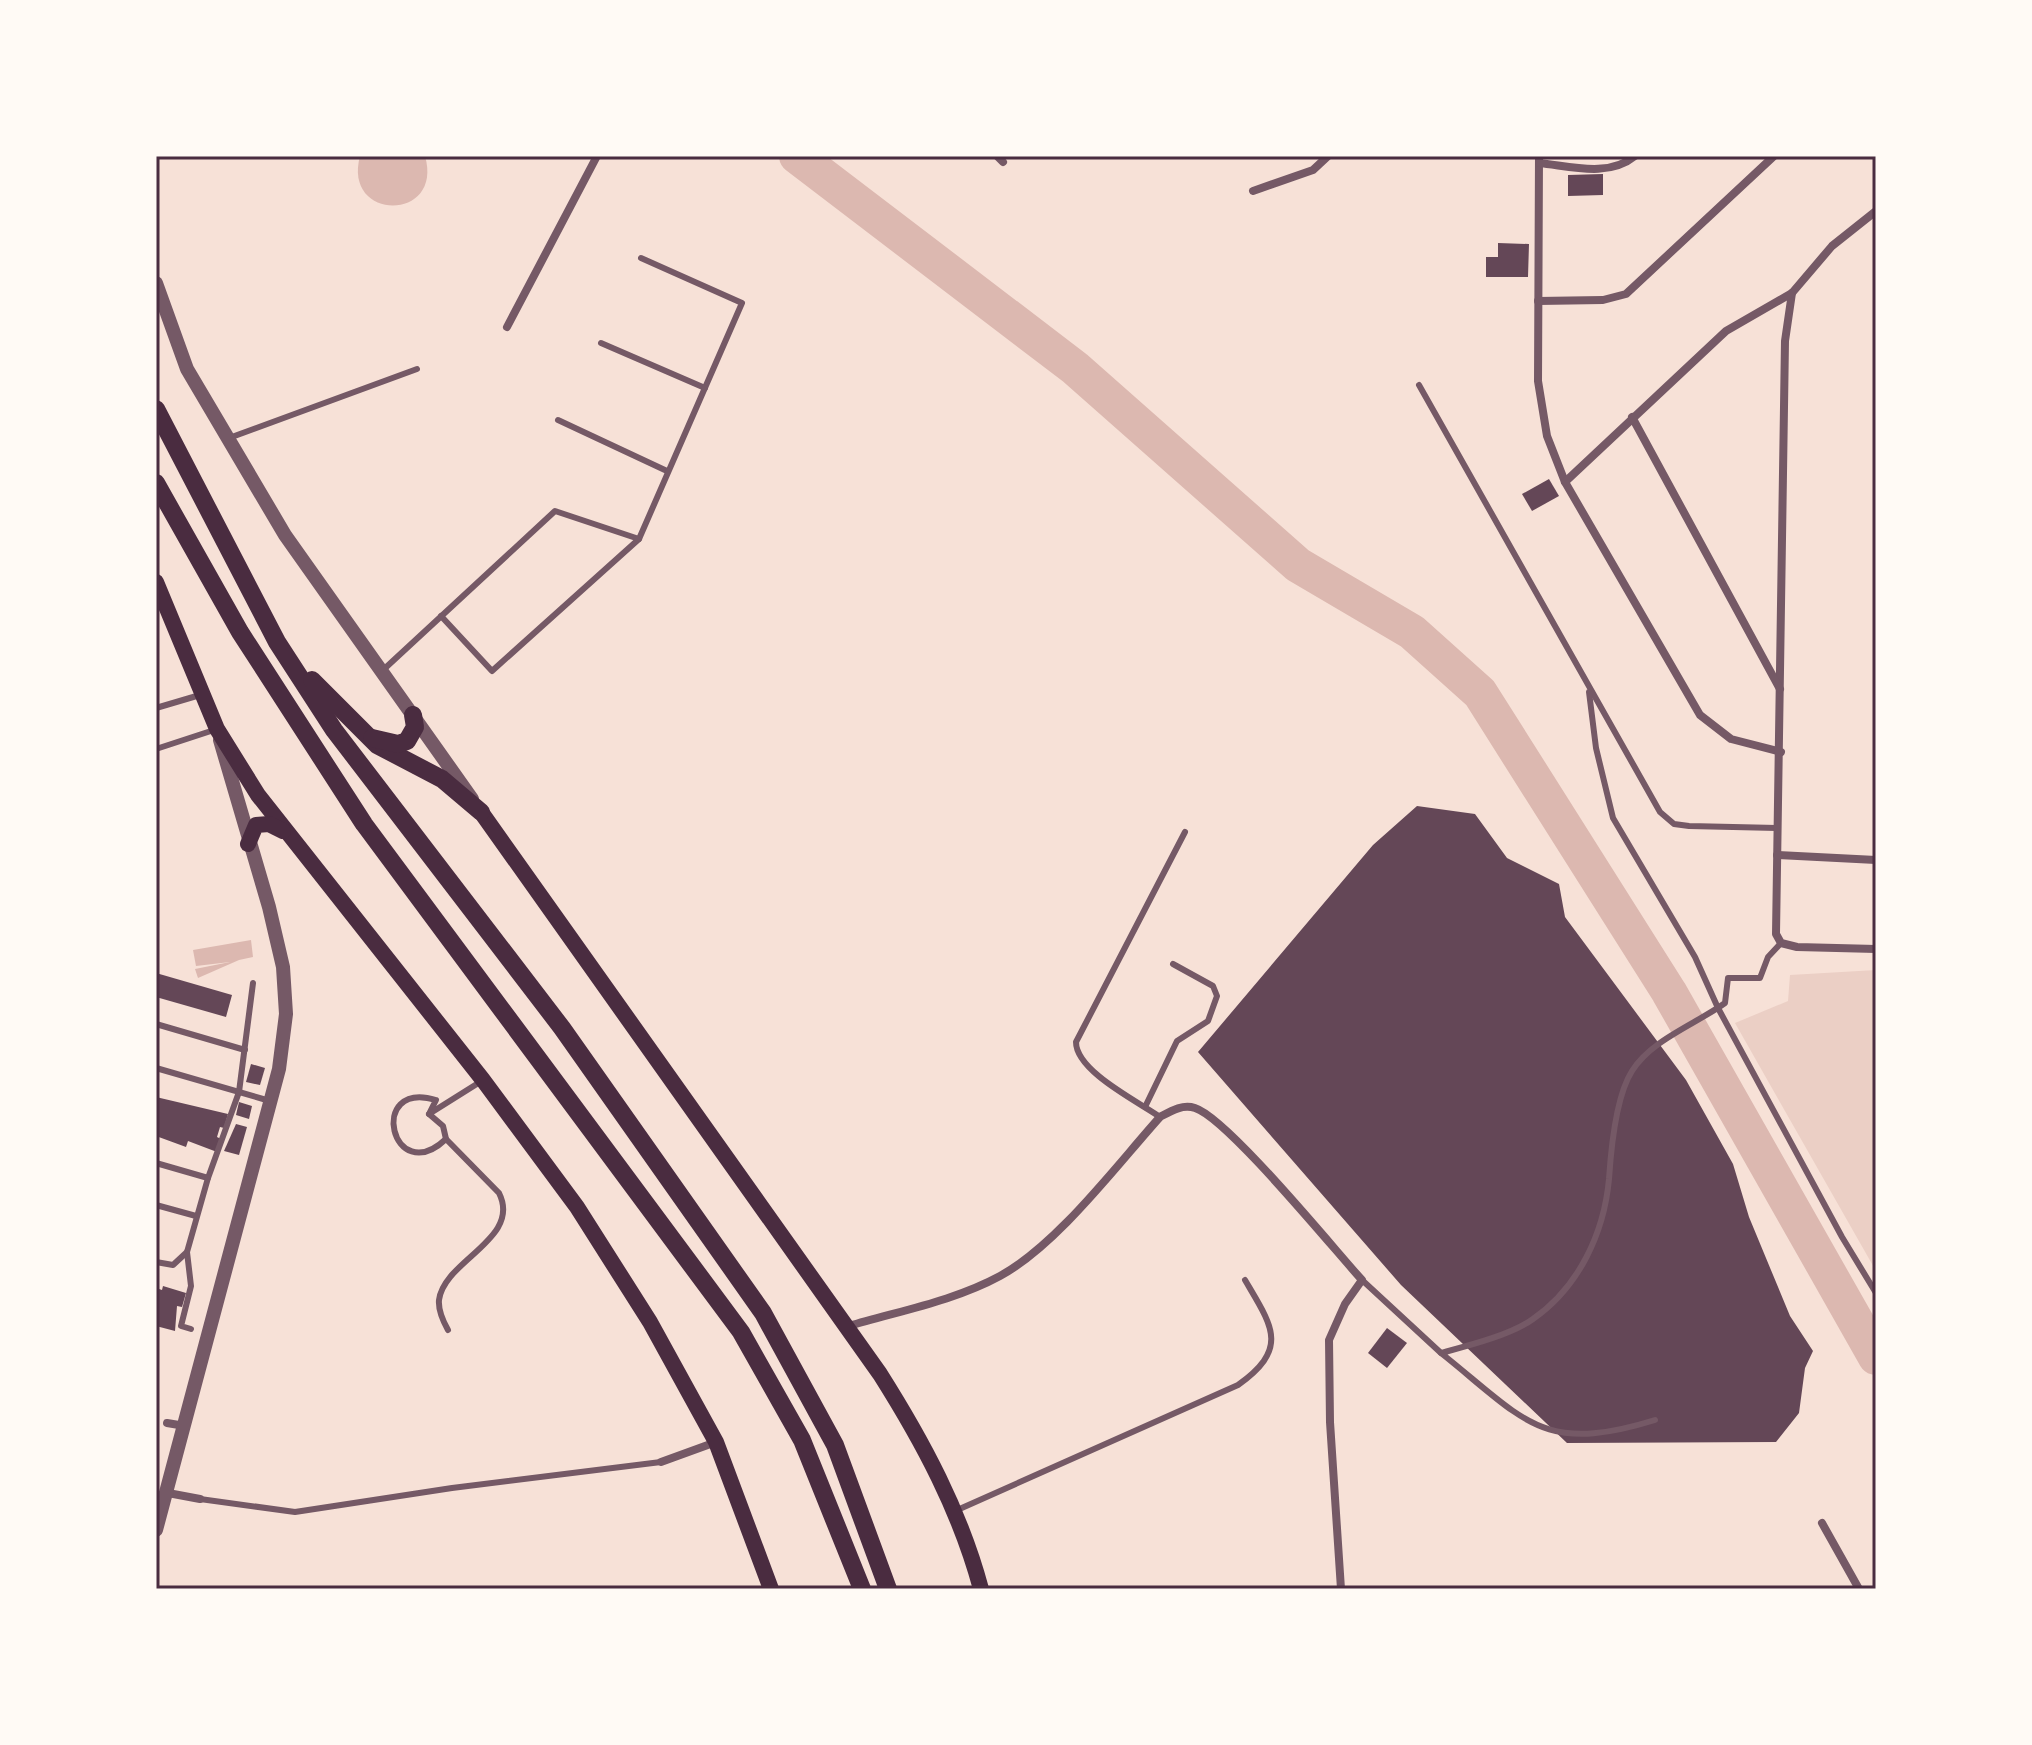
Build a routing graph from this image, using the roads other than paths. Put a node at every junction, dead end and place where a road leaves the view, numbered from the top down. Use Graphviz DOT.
graph roads {
  1 [pos="597,156"];
  2 [pos="1328,156"];
  3 [pos="1635,156"];
  4 [pos="1774,156"];
  5 [pos="1539,159"];
  6 [pos="1253,191"];
  7 [pos="1876,211"];
  8 [pos="641,258"];
  9 [pos="156,283"];
  10 [pos="1792,293"];
  11 [pos="1538,301"];
  12 [pos="507,327"];
  13 [pos="601,343"];
  14 [pos="417,369"];
  15 [pos="1419,385"];
  16 [pos="705,388"];
  17 [pos="156,409"];
  18 [pos="1632,417"];
  19 [pos="558,420"];
  20 [pos="229,438"];
  21 [pos="667,471"];
  22 [pos="1565,482"];
  23 [pos="156,483"];
  24 [pos="639,539"];
  25 [pos="156,582"];
  26 [pos="441,616"];
  27 [pos="277,642"];
  28 [pos="382,671"];
  29 [pos="1780,690"];
  30 [pos="1589,692"];
  31 [pos="203,694"];
  32 [pos="156,708"];
  33 [pos="413,715"];
  34 [pos="217,729"];
  35 [pos="367,736"];
  36 [pos="156,749"];
  37 [pos="1781,752"];
  38 [pos="481,812"];
  39 [pos="1777,828"];
  40 [pos="1185,832"];
  41 [pos="287,834"];
  42 [pos="248,844"];
  43 [pos="1777,855"];
  44 [pos="1876,860"];
  45 [pos="1781,943"];
  46 [pos="1876,949"];
  47 [pos="1173,964"];
  48 [pos="253,983"];
  49 [pos="1718,1008"];
  50 [pos="156,1024"];
  51 [pos="245,1050"];
  52 [pos="156,1068"];
  53 [pos="483,1080"];
  54 [pos="239,1092"];
  55 [pos="270,1101"];
  56 [pos="1145,1107"];
  57 [pos="429,1114"];
  58 [pos="1160,1117"];
  59 [pos="446,1139"];
  60 [pos="156,1163"];
  61 [pos="208,1178"];
  62 [pos="156,1205"];
  63 [pos="196,1216"];
  64 [pos="187,1252"];
  65 [pos="156,1262"];
  66 [pos="1245,1280"];
  67 [pos="1362,1280"];
  68 [pos="1876,1293"];
  69 [pos="849,1326"];
  70 [pos="191,1329"];
  71 [pos="448,1330"];
  72 [pos="1441,1353"];
  73 [pos="1655,1420"];
  74 [pos="156,1421"];
  75 [pos="167,1423"];
  76 [pos="186,1427"];
  77 [pos="716,1442"];
  78 [pos="661,1462"];
  79 [pos="168,1493"];
  80 [pos="200,1499"];
  81 [pos="955,1511"];
  82 [pos="1822,1523"];
  83 [pos="156,1530"];
  84 [pos="771,1589"];
  85 [pos="862,1589"];
  86 [pos="888,1589"];
  87 [pos="981,1589"];
  88 [pos="1341,1589"];
  89 [pos="1859,1589"];
  1 -- 12 [label="street"];
  2 -- 6 [label="street"];
  3 -- 5 [label="street"];
  4 -- 11 [label="street"];
  5 -- 11 [label="street"];
  7 -- 10 [label="street"];
  8 -- 16 [label="lane"];
  9 -- 20 [label="street"];
  10 -- 18 [label="street"];
  10 -- 29 [label="street"];
  11 -- 22 [label="street"];
  13 -- 16 [label="lane"];
  14 -- 20 [label="lane"];
  15 -- 30 [label="lane"];
  16 -- 21 [label="lane"];
  17 -- 27 [label="highway"];
  18 -- 22 [label="street"];
  18 -- 29 [label="street"];
  19 -- 21 [label="lane"];
  20 -- 28 [label="street"];
  21 -- 24 [label="lane"];
  22 -- 37 [label="street"];
  23 -- 85 [label="highway"];
  24 -- 26 [label="lane"];
  24 -- 26 [label="lane"];
  25 -- 31 [label="main road"];
  26 -- 28 [label="lane"];
  27 -- 35 [label="highway"];
  27 -- 86 [label="highway"];
  28 -- 33 [label="street"];
  29 -- 37 [label="street"];
  30 -- 39 [label="lane"];
  30 -- 49 [label="lane"];
  31 -- 32 [label="lane"];
  31 -- 34 [label="main road"];
  33 -- 35 [label="highway"];
  33 -- 38 [label="street"];
  34 -- 36 [label="lane"];
  34 -- 41 [label="main road"];
  34 -- 42 [label="street"];
  35 -- 38 [label="highway"];
  37 -- 39 [label="street"];
  38 -- 69 [label="main road"];
  39 -- 43 [label="street"];
  40 -- 56 [label="lane"];
  41 -- 42 [label="main road"];
  41 -- 53 [label="main road"];
  42 -- 55 [label="street"];
  43 -- 44 [label="street"];
  43 -- 45 [label="street"];
  45 -- 46 [label="street"];
  45 -- 49 [label="lane"];
  47 -- 56 [label="lane"];
  48 -- 51 [label="lane"];
  49 -- 68 [label="lane"];
  49 -- 72 [label="lane"];
  50 -- 51 [label="lane"];
  51 -- 54 [label="lane"];
  52 -- 54 [label="lane"];
  53 -- 57 [label="lane"];
  53 -- 77 [label="main road"];
  54 -- 55 [label="lane"];
  54 -- 61 [label="lane"];
  55 -- 76 [label="street"];
  56 -- 58 [label="lane"];
  57 -- 59 [label="lane"];
  57 -- 59 [label="lane"];
  58 -- 67 [label="street"];
  58 -- 69 [label="street"];
  59 -- 71 [label="lane"];
  60 -- 61 [label="lane"];
  61 -- 63 [label="lane"];
  62 -- 63 [label="lane"];
  63 -- 64 [label="lane"];
  64 -- 65 [label="lane"];
  64 -- 70 [label="lane"];
  66 -- 81 [label="lane"];
  67 -- 72 [label="lane"];
  67 -- 88 [label="street"];
  69 -- 81 [label="main road"];
  72 -- 73 [label="lane"];
  74 -- 75 [label="lane"];
  75 -- 76 [label="street"];
  76 -- 79 [label="street"];
  77 -- 78 [label="street"];
  77 -- 84 [label="main road"];
  78 -- 80 [label="lane"];
  79 -- 80 [label="street"];
  79 -- 83 [label="street"];
  81 -- 87 [label="main road"];
  82 -- 89 [label="street"];
}
